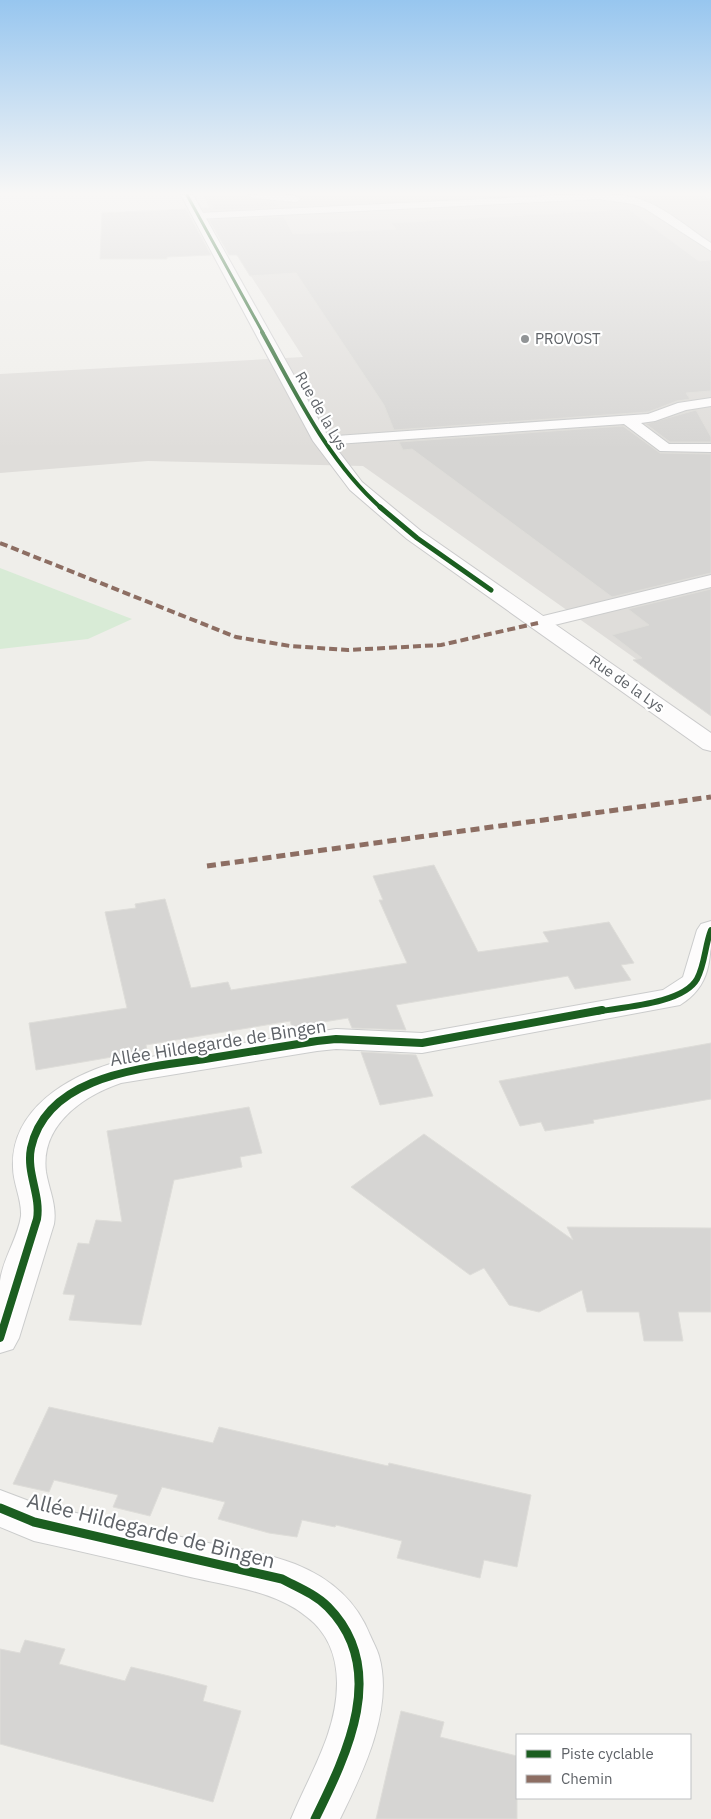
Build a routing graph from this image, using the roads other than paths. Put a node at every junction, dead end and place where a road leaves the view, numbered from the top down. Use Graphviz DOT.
graph roads {
  1 [pos="233,280"];
  2 [pos="711,402"];
  3 [pos="628,420"];
  4 [pos="322,441"];
  5 [pos="711,448"];
  6 [pos="711,581"];
  7 [pos="538,623"];
  8 [pos="710,743"];
  9 [pos="711,930"];
  10 [pos="0,1338"];
  11 [pos="0,1508"];
  12 [pos="315,1819"];
  1 -- 4 [label="main road, Rue de la Lys"];
  2 -- 3 [label="lane"];
  3 -- 4 [label="lane"];
  3 -- 5 [label="lane"];
  4 -- 7 [label="main road, Rue de la Lys"];
  6 -- 7 [label="main road"];
  7 -- 8 [label="main road, Rue de la Lys"];
  9 -- 10 [label="main road, Allée Hildegarde de Bingen"];
  11 -- 12 [label="main road, Allée Hildegarde de Bingen"];
}
